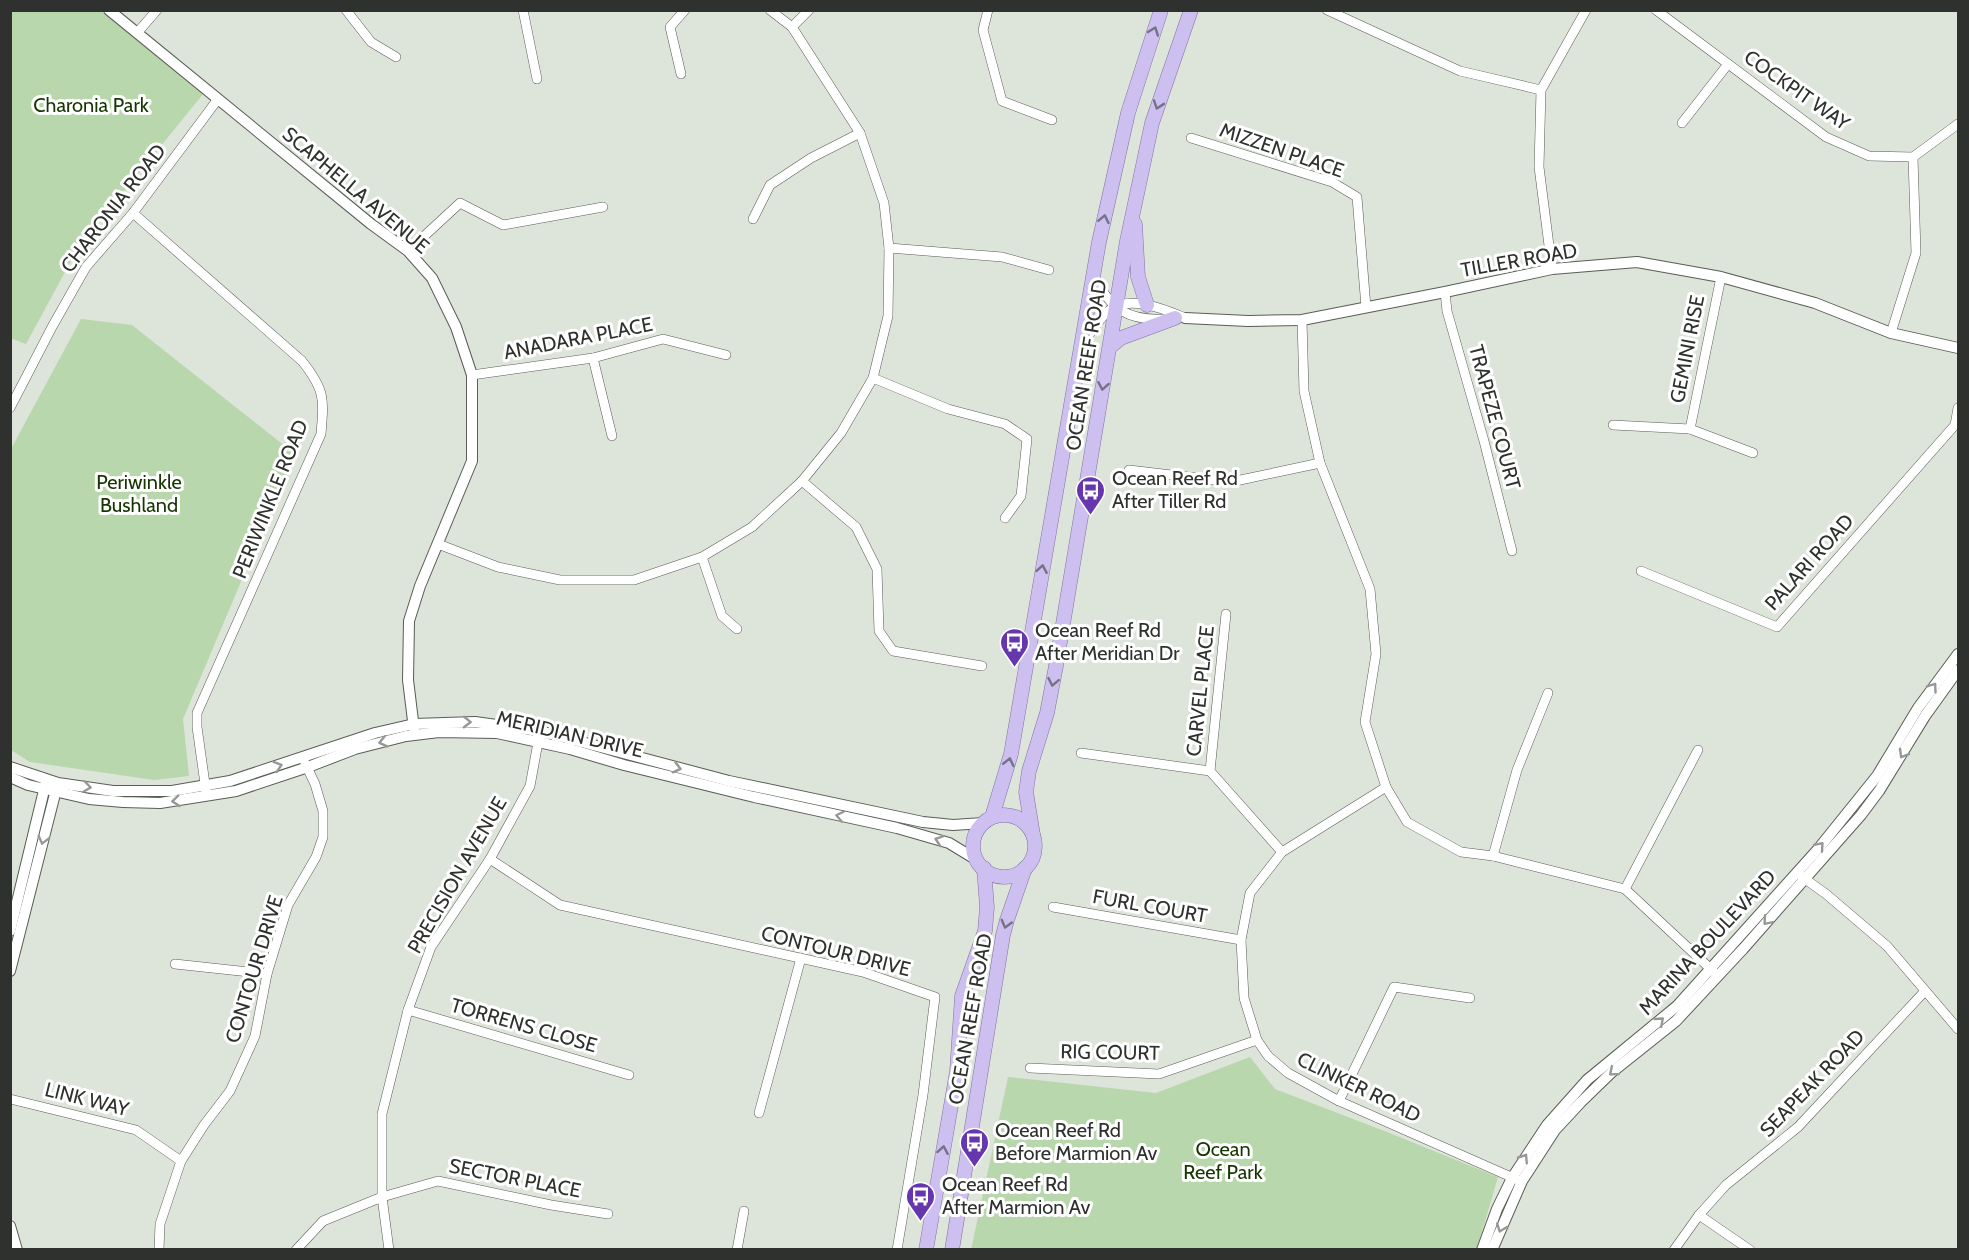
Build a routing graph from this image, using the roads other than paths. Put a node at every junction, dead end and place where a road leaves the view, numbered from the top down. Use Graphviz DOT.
graph roads {
  1 [pos="109,10"];
  2 [pos="157,10"];
  3 [pos="346,10"];
  4 [pos="524,10"];
  5 [pos="685,10"];
  6 [pos="770,10"];
  7 [pos="809,10"];
  8 [pos="987,10"];
  9 [pos="1161,10"];
  10 [pos="1191,10"];
  11 [pos="1327,10"];
  12 [pos="1586,10"];
  13 [pos="1656,10"];
  14 [pos="792,27"];
  15 [pos="137,33"];
  16 [pos="396,57"];
  17 [pos="1728,64"];
  18 [pos="681,74"];
  19 [pos="537,79"];
  20 [pos="1541,90"];
  21 [pos="219,99"];
  22 [pos="1052,120"];
  23 [pos="1682,123"];
  24 [pos="1959,124"];
  25 [pos="860,133"];
  26 [pos="1191,138"];
  27 [pos="1913,157"];
  28 [pos="1135,204"];
  29 [pos="603,207"];
  30 [pos="133,213"];
  31 [pos="753,219"];
  32 [pos="890,248"];
  33 [pos="408,252"];
  34 [pos="1552,268"];
  35 [pos="1048,270"];
  36 [pos="1094,276"];
  37 [pos="1721,277"];
  38 [pos="1445,292"];
  39 [pos="1147,306"];
  40 [pos="1366,307"];
  41 [pos="1116,308"];
  42 [pos="1180,318"];
  43 [pos="1302,320"];
  44 [pos="1891,333"];
  45 [pos="1110,347"];
  46 [pos="1959,348"];
  47 [pos="1080,349"];
  48 [pos="726,355"];
  49 [pos="592,358"];
  50 [pos="472,375"];
  51 [pos="873,378"];
  52 [pos="10,408"];
  53 [pos="1959,408"];
  54 [pos="1613,425"];
  55 [pos="1690,429"];
  56 [pos="612,436"];
  57 [pos="1753,453"];
  58 [pos="1320,463"];
  59 [pos="1129,470"];
  60 [pos="802,482"];
  61 [pos="1005,519"];
  62 [pos="438,544"];
  63 [pos="1512,552"];
  64 [pos="702,557"];
  65 [pos="1641,571"];
  66 [pos="1226,614"];
  67 [pos="737,628"];
  68 [pos="1959,654"];
  69 [pos="982,666"];
  70 [pos="1959,670"];
  71 [pos="1548,693"];
  72 [pos="414,730"];
  73 [pos="539,737"];
  74 [pos="1698,750"];
  75 [pos="1081,753"];
  76 [pos="305,763"];
  77 [pos="10,767"];
  78 [pos="1210,771"];
  79 [pos="10,777"];
  80 [pos="46,785"];
  81 [pos="1386,787"];
  82 [pos="57,788"];
  83 [pos="206,791"];
  84 [pos="988,820"];
  85 [pos="1033,835"];
  86 [pos="1282,852"];
  87 [pos="1493,856"];
  88 [pos="490,860"];
  89 [pos="980,864"];
  90 [pos="1025,868"];
  91 [pos="1801,875"];
  92 [pos="1625,889"];
  93 [pos="1053,907"];
  94 [pos="10,931"];
  95 [pos="1241,940"];
  96 [pos="801,958"];
  97 [pos="175,964"];
  98 [pos="10,971"];
  99 [pos="1714,973"];
  100 [pos="267,974"];
  101 [pos="1925,991"];
  102 [pos="1470,998"];
  103 [pos="408,1010"];
  104 [pos="1959,1029"];
  105 [pos="1257,1040"];
  106 [pos="1030,1068"];
  107 [pos="629,1075"];
  108 [pos="10,1099"];
  109 [pos="1339,1101"];
  110 [pos="759,1113"];
  111 [pos="181,1161"];
  112 [pos="1517,1180"];
  113 [pos="382,1197"];
  114 [pos="744,1211"];
  115 [pos="608,1214"];
  116 [pos="1699,1215"];
  117 [pos="10,1226"];
  118 [pos="15,1248"];
  119 [pos="159,1250"];
  120 [pos="296,1250"];
  121 [pos="389,1250"];
  122 [pos="737,1250"];
  123 [pos="897,1250"];
  124 [pos="926,1250"];
  125 [pos="951,1250"];
  126 [pos="1482,1250"];
  127 [pos="1492,1250"];
  128 [pos="1674,1250"];
  129 [pos="1750,1250"];
  1 -- 15 [label="street, SCAPHELLA AVENUE"];
  2 -- 15 [label="street"];
  3 -- 16 [label="street"];
  4 -- 19 [label="street"];
  5 -- 18 [label="street"];
  6 -- 14 [label="street"];
  7 -- 14 [label="street"];
  8 -- 22 [label="street"];
  36 -- 9 [label="main road, OCEAN REEF ROAD, one-way"];
  10 -- 28 [label="main road, OCEAN REEF ROAD, one-way"];
  11 -- 20 [label="street"];
  12 -- 20 [label="street"];
  13 -- 17 [label="street, COCKPIT WAY"];
  14 -- 25 [label="street"];
  15 -- 21 [label="street, SCAPHELLA AVENUE"];
  17 -- 23 [label="street"];
  17 -- 27 [label="street, COCKPIT WAY"];
  20 -- 34 [label="street"];
  21 -- 30 [label="street, CHARONIA ROAD"];
  21 -- 33 [label="street, SCAPHELLA AVENUE"];
  24 -- 27 [label="street"];
  25 -- 31 [label="street"];
  25 -- 32 [label="street"];
  26 -- 40 [label="street, MIZZEN PLACE"];
  27 -- 44 [label="street"];
  28 -- 39 [label="main road"];
  28 -- 41 [label="main road, OCEAN REEF ROAD"];
  29 -- 33 [label="street"];
  30 -- 52 [label="street, CHARONIA ROAD"];
  30 -- 83 [label="street, PERIWINKLE ROAD"];
  32 -- 35 [label="street"];
  32 -- 51 [label="street"];
  33 -- 50 [label="street, SCAPHELLA AVENUE"];
  34 -- 37 [label="street, TILLER ROAD"];
  34 -- 38 [label="street, TILLER ROAD"];
  36 -- 41 [label="street"];
  36 -- 47 [label="main road, OCEAN REEF ROAD"];
  37 -- 44 [label="street, TILLER ROAD"];
  37 -- 55 [label="street, GEMINI RISE"];
  38 -- 40 [label="street, TILLER ROAD"];
  38 -- 63 [label="street, TRAPEZE COURT"];
  39 -- 41 [label="street, TILLER ROAD"];
  39 -- 42 [label="street, TILLER ROAD"];
  40 -- 43 [label="street, TILLER ROAD"];
  41 -- 42 [label="street, TILLER ROAD"];
  41 -- 45 [label="main road, OCEAN REEF ROAD"];
  41 -- 47 [label="street"];
  42 -- 43 [label="street, TILLER ROAD"];
  42 -- 45 [label="main road"];
  43 -- 58 [label="street"];
  44 -- 46 [label="street, TILLER ROAD"];
  45 -- 85 [label="main road, OCEAN REEF ROAD, one-way"];
  84 -- 47 [label="main road, OCEAN REEF ROAD, one-way"];
  48 -- 49 [label="street, ANADARA PLACE"];
  49 -- 50 [label="street, ANADARA PLACE"];
  49 -- 56 [label="street"];
  50 -- 62 [label="street, SCAPHELLA AVENUE"];
  51 -- 60 [label="street"];
  51 -- 61 [label="street"];
  53 -- 65 [label="street, PALARI ROAD"];
  54 -- 55 [label="street, GEMINI RISE"];
  55 -- 57 [label="street, GEMINI RISE"];
  58 -- 59 [label="street"];
  58 -- 81 [label="street"];
  60 -- 64 [label="street"];
  60 -- 69 [label="street"];
  62 -- 64 [label="street"];
  62 -- 72 [label="street, SCAPHELLA AVENUE"];
  64 -- 67 [label="street"];
  66 -- 78 [label="street, CARVEL PLACE"];
  91 -- 68 [label="street, MARINA BOULEVARD, one-way"];
  70 -- 91 [label="street, MARINA BOULEVARD, one-way"];
  71 -- 87 [label="street"];
  72 -- 73 [label="street, MERIDIAN DRIVE"];
  72 -- 76 [label="street, MERIDIAN DRIVE"];
  73 -- 84 [label="street, MERIDIAN DRIVE, one-way"];
  73 -- 88 [label="street, PRECISION AVENUE"];
  89 -- 73 [label="street, MERIDIAN DRIVE, one-way"];
  74 -- 92 [label="street"];
  75 -- 78 [label="street"];
  76 -- 83 [label="street, MERIDIAN DRIVE"];
  76 -- 100 [label="street, CONTOUR DRIVE"];
  77 -- 80 [label="street, MERIDIAN DRIVE"];
  78 -- 86 [label="street, CARVEL PLACE"];
  79 -- 80 [label="street, MERIDIAN DRIVE"];
  80 -- 82 [label="street, MERIDIAN DRIVE"];
  80 -- 94 [label="street"];
  81 -- 86 [label="street, CLINKER ROAD"];
  81 -- 87 [label="street"];
  82 -- 83 [label="street, MERIDIAN DRIVE"];
  82 -- 98 [label="street, one-way"];
  84 -- 85 [label="main road"];
  84 -- 89 [label="main road"];
  85 -- 90 [label="main road"];
  86 -- 95 [label="street, CLINKER ROAD"];
  87 -- 92 [label="street"];
  88 -- 96 [label="street, CONTOUR DRIVE"];
  88 -- 103 [label="street, PRECISION AVENUE"];
  89 -- 90 [label="main road"];
  124 -- 89 [label="main road, OCEAN REEF ROAD, one-way"];
  90 -- 125 [label="main road, OCEAN REEF ROAD, one-way"];
  91 -- 99 [label="street, MARINA BOULEVARD"];
  91 -- 101 [label="street"];
  92 -- 99 [label="street"];
  93 -- 95 [label="street, FURL COURT"];
  95 -- 105 [label="street, CLINKER ROAD"];
  96 -- 110 [label="street"];
  96 -- 123 [label="street, CONTOUR DRIVE"];
  97 -- 100 [label="street"];
  99 -- 112 [label="street, MARINA BOULEVARD"];
  100 -- 111 [label="street, CONTOUR DRIVE"];
  101 -- 104 [label="street"];
  101 -- 116 [label="street, SEAPEAK ROAD"];
  102 -- 109 [label="street"];
  103 -- 107 [label="street, TORRENS CLOSE"];
  103 -- 113 [label="street, PRECISION AVENUE"];
  105 -- 106 [label="street, RIG COURT"];
  105 -- 109 [label="street, CLINKER ROAD"];
  108 -- 111 [label="street, LINK WAY"];
  109 -- 112 [label="street, CLINKER ROAD"];
  111 -- 119 [label="street, CONTOUR DRIVE"];
  112 -- 126 [label="street, MARINA BOULEVARD"];
  112 -- 127 [label="street, MARINA BOULEVARD, one-way"];
  113 -- 115 [label="street, SECTOR PLACE"];
  113 -- 120 [label="street, SECTOR PLACE"];
  113 -- 121 [label="street, PRECISION AVENUE"];
  114 -- 122 [label="street"];
  116 -- 128 [label="street, SEAPEAK ROAD"];
  116 -- 129 [label="street"];
  117 -- 118 [label="street"];
}
